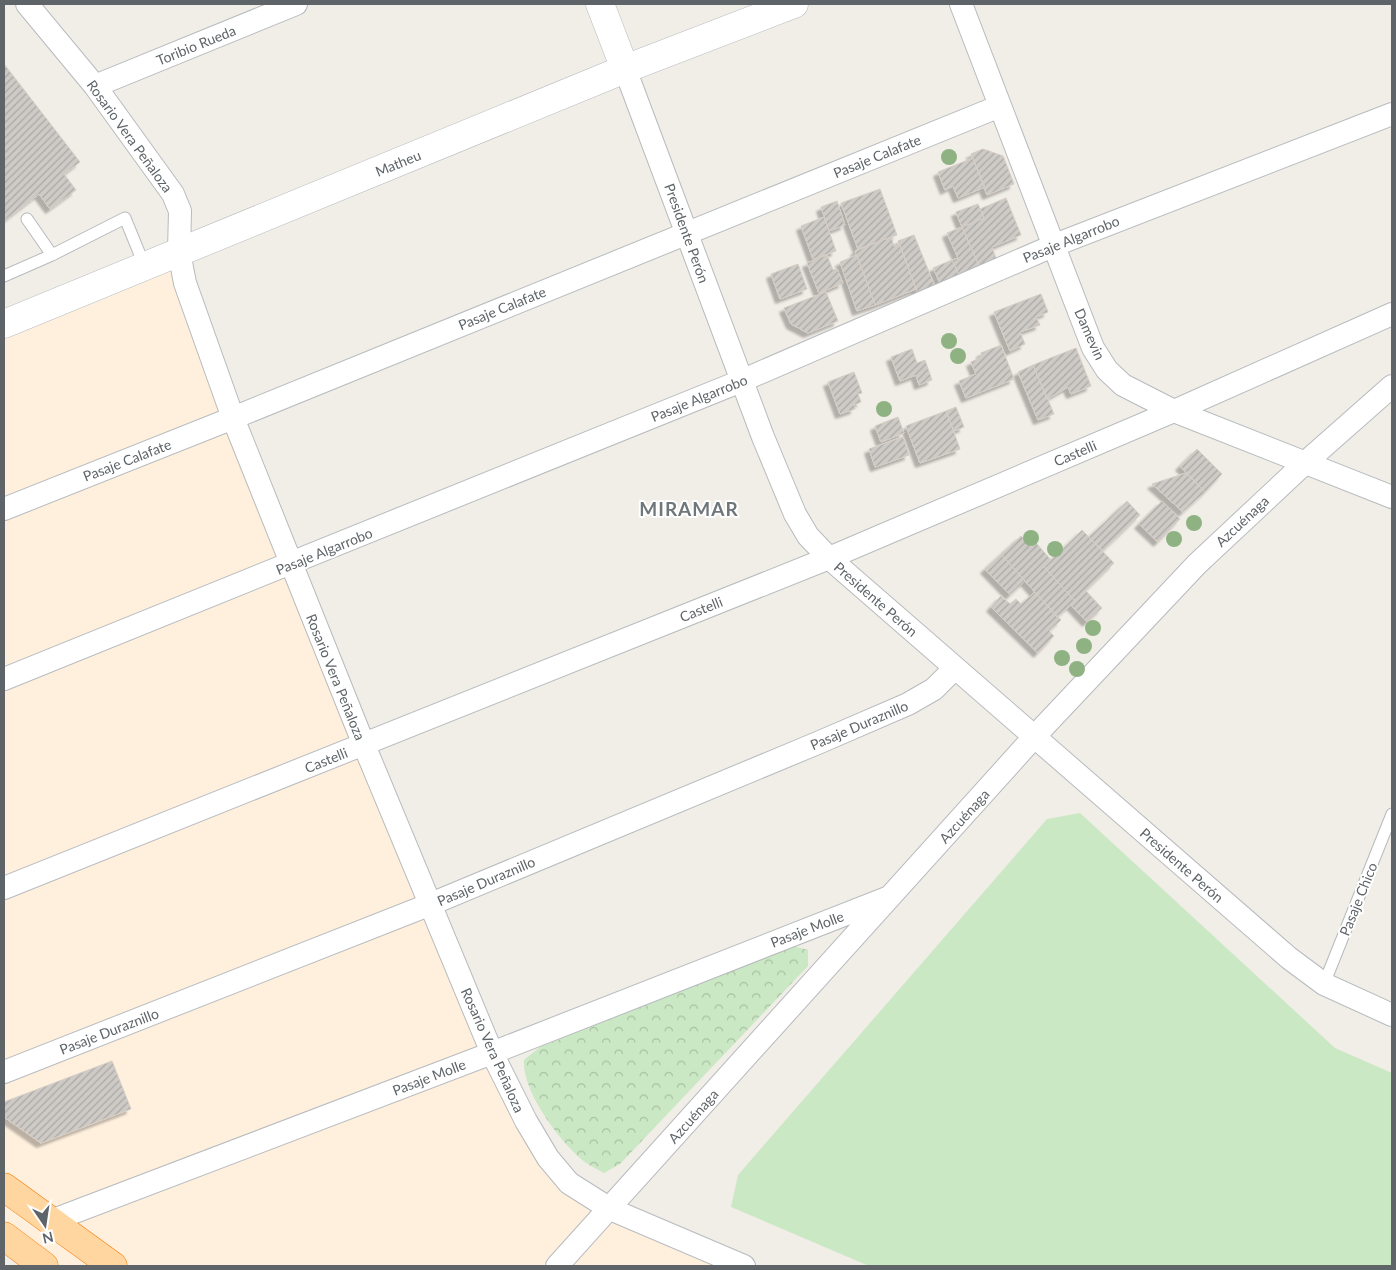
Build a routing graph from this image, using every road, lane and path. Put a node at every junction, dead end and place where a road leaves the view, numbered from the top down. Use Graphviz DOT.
graph roads {
  1 [pos="27,4"];
  2 [pos="296,4"];
  3 [pos="600,4"];
  4 [pos="794,4"];
  5 [pos="962,4"];
  6 [pos="625,69"];
  7 [pos="95,86"];
  8 [pos="1000,106"];
  9 [pos="1392,114"];
  10 [pos="27,219"];
  11 [pos="687,232"];
  12 [pos="1055,245"];
  13 [pos="180,252"];
  14 [pos="52,255"];
  15 [pos="145,267"];
  16 [pos="4,276"];
  17 [pos="1392,314"];
  18 [pos="4,324"];
  19 [pos="740,381"];
  20 [pos="1392,386"];
  21 [pos="1174,411"];
  22 [pos="233,418"];
  23 [pos="1306,462"];
  24 [pos="1392,497"];
  25 [pos="4,509"];
  26 [pos="829,558"];
  27 [pos="292,564"];
  28 [pos="955,668"];
  29 [pos="4,679"];
  30 [pos="1034,738"];
  31 [pos="364,745"];
  32 [pos="1391,820"];
  33 [pos="4,888"];
  34 [pos="891,896"];
  35 [pos="431,904"];
  36 [pos="1324,984"];
  37 [pos="1392,1015"];
  38 [pos="492,1053"];
  39 [pos="4,1072"];
  40 [pos="4,1187"];
  41 [pos="610,1209"];
  42 [pos="60,1228"];
  43 [pos="4,1236"];
  44 [pos="44,1266"];
  45 [pos="85,1266"];
  46 [pos="99,1266"];
  47 [pos="113,1266"];
  48 [pos="557,1266"];
  49 [pos="744,1266"];
  1 -- 7 [label="street, Rosario Vera Peñaloza"];
  2 -- 7 [label="street, Toribio Rueda"];
  3 -- 6 [label="street, Presidente Perón"];
  4 -- 6 [label="street, Matheu"];
  5 -- 8 [label="street, Damevin"];
  6 -- 11 [label="street, Presidente Perón"];
  6 -- 13 [label="street, Matheu"];
  7 -- 13 [label="street, Rosario Vera Peñaloza"];
  8 -- 11 [label="street, Pasaje Calafate"];
  8 -- 12 [label="street, Damevin"];
  9 -- 12 [label="street, Pasaje Algarrobo"];
  10 -- 14 [label="lane"];
  11 -- 19 [label="street, Presidente Perón"];
  11 -- 22 [label="street, Pasaje Calafate"];
  12 -- 19 [label="street, Pasaje Algarrobo"];
  12 -- 21 [label="street, Damevin"];
  13 -- 15 [label="street, Matheu"];
  13 -- 22 [label="street, Rosario Vera Peñaloza"];
  14 -- 15 [label="lane"];
  14 -- 16 [label="lane"];
  15 -- 18 [label="street, Matheu"];
  17 -- 21 [label="street, Castelli"];
  19 -- 26 [label="street, Presidente Perón"];
  19 -- 27 [label="street, Pasaje Algarrobo"];
  20 -- 23 [label="street, Azcuénaga"];
  21 -- 23 [label="street, Damevin"];
  21 -- 26 [label="street, Castelli"];
  22 -- 25 [label="street, Pasaje Calafate"];
  22 -- 27 [label="street, Rosario Vera Peñaloza"];
  23 -- 24 [label="street, Damevin"];
  23 -- 30 [label="street, Azcuénaga"];
  26 -- 28 [label="street, Presidente Perón"];
  26 -- 31 [label="street, Castelli"];
  27 -- 29 [label="street, Pasaje Algarrobo"];
  27 -- 31 [label="street, Rosario Vera Peñaloza"];
  28 -- 30 [label="street, Presidente Perón"];
  28 -- 35 [label="street, Pasaje Duraznillo"];
  30 -- 34 [label="street, Azcuénaga"];
  30 -- 36 [label="street, Presidente Perón"];
  31 -- 33 [label="street, Castelli"];
  31 -- 35 [label="street, Rosario Vera Peñaloza"];
  32 -- 36 [label="lane, Pasaje Chico"];
  34 -- 38 [label="street, Pasaje Molle"];
  34 -- 41 [label="street, Azcuénaga"];
  35 -- 38 [label="street, Rosario Vera Peñaloza"];
  35 -- 39 [label="street, Pasaje Duraznillo"];
  36 -- 37 [label="street, Presidente Perón"];
  38 -- 41 [label="street, Rosario Vera Peñaloza"];
  38 -- 42 [label="street, Pasaje Molle"];
  40 -- 42 [label="highway"];
  41 -- 48 [label="street, Azcuénaga"];
  41 -- 49 [label="street, Rosario Vera Peñaloza"];
  42 -- 45 [label="highway"];
  42 -- 46 [label="street"];
  42 -- 47 [label="highway"];
  43 -- 44 [label="highway"];
}
